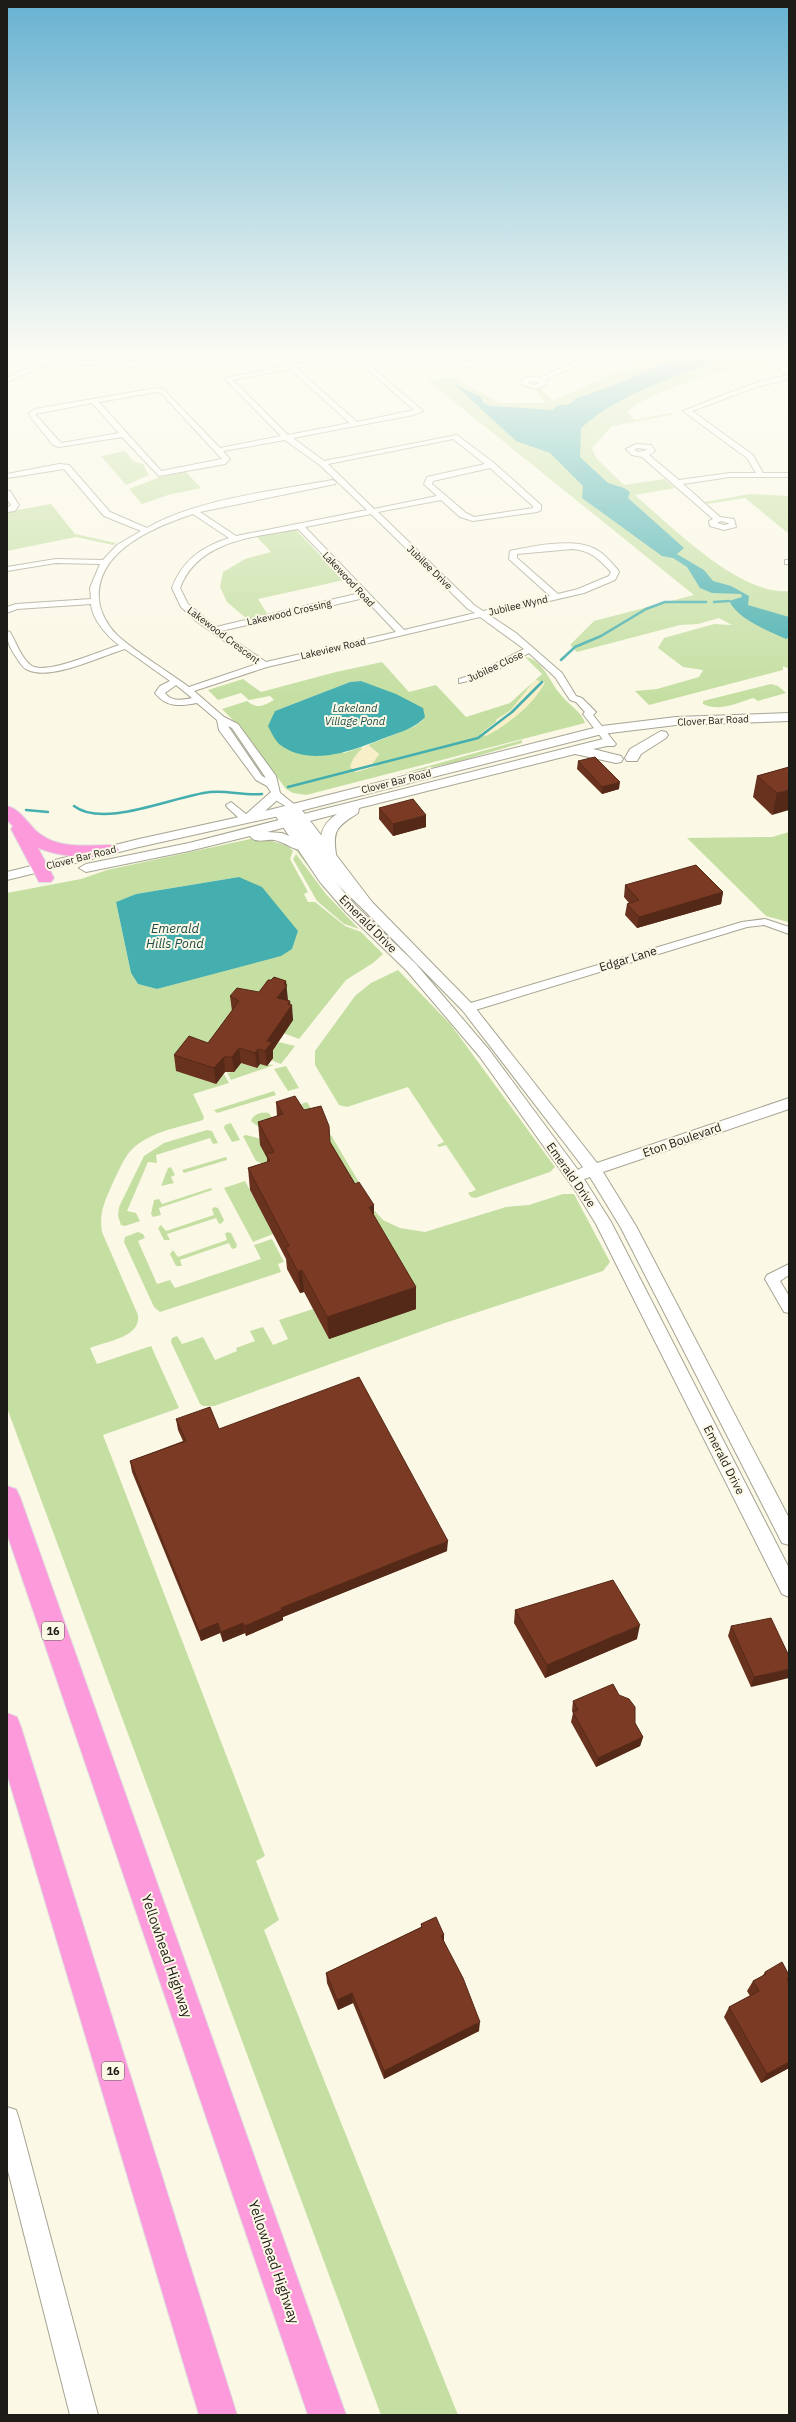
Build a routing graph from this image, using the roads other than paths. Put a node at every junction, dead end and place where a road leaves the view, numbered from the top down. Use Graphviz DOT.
graph roads {
  1 [pos="43,469"];
  2 [pos="68,469"];
  3 [pos="154,469"];
  4 [pos="185,469"];
  5 [pos="328,469"];
  6 [pos="473,469"];
  7 [pos="496,469"];
  8 [pos="662,469"];
  9 [pos="757,469"];
  10 [pos="760,474"];
  11 [pos="7,476"];
  12 [pos="789,476"];
  13 [pos="332,482"];
  14 [pos="677,483"];
  15 [pos="7,493"];
  16 [pos="440,497"];
  17 [pos="7,510"];
  18 [pos="372,510"];
  19 [pos="193,511"];
  20 [pos="718,519"];
  21 [pos="299,525"];
  22 [pos="145,530"];
  23 [pos="235,539"];
  24 [pos="105,562"];
  25 [pos="7,569"];
  26 [pos="364,595"];
  27 [pos="556,596"];
  28 [pos="94,600"];
  29 [pos="7,610"];
  30 [pos="481,614"];
  31 [pos="214,630"];
  32 [pos="401,632"];
  33 [pos="7,634"];
  34 [pos="124,646"];
  35 [pos="528,650"];
  36 [pos="264,665"];
  37 [pos="462,681"];
  38 [pos="176,682"];
  39 [pos="188,690"];
  40 [pos="199,700"];
  41 [pos="789,717"];
  42 [pos="221,719"];
  43 [pos="789,728"];
  44 [pos="661,735"];
  45 [pos="607,738"];
  46 [pos="253,751"];
  47 [pos="569,751"];
  48 [pos="242,754"];
  49 [pos="632,758"];
  50 [pos="616,759"];
  51 [pos="440,785"];
  52 [pos="378,800"];
  53 [pos="231,805"];
  54 [pos="286,810"];
  55 [pos="247,820"];
  56 [pos="9,828"];
  57 [pos="189,847"];
  58 [pos="304,847"];
  59 [pos="110,850"];
  60 [pos="329,854"];
  61 [pos="36,875"];
  62 [pos="7,876"];
  63 [pos="7,888"];
  64 [pos="367,905"];
  65 [pos="789,932"];
  66 [pos="789,937"];
  67 [pos="468,1008"];
  68 [pos="789,1103"];
  69 [pos="594,1170"];
  70 [pos="574,1176"];
  71 [pos="789,1269"];
  72 [pos="789,1308"];
  73 [pos="7,1497"];
  74 [pos="789,1537"];
  75 [pos="789,1588"];
  76 [pos="10,1740"];
  77 [pos="7,2119"];
  78 [pos="84,2415"];
  79 [pos="218,2415"];
  80 [pos="327,2415"];
  1 -- 11 [label="street"];
  2 -- 22 [label="street"];
  3 -- 4 [label="street"];
  5 -- 18 [label="street, Jubilee Drive"];
  6 -- 16 [label="street"];
  7 -- 16 [label="street"];
  8 -- 14 [label="street"];
  9 -- 10 [label="street"];
  10 -- 12 [label="street"];
  10 -- 14 [label="street"];
  13 -- 19 [label="street"];
  14 -- 20 [label="street"];
  15 -- 17 [label="street"];
  16 -- 18 [label="street, Lakewood Crescent"];
  18 -- 21 [label="street, Lakewood Crescent"];
  18 -- 30 [label="street, Jubilee Drive"];
  19 -- 22 [label="street"];
  19 -- 23 [label="street"];
  21 -- 23 [label="street, Lakewood Crescent"];
  21 -- 26 [label="street, Lakewood Road"];
  22 -- 24 [label="street"];
  23 -- 31 [label="street, Lakewood Crescent"];
  24 -- 25 [label="street"];
  24 -- 28 [label="street"];
  26 -- 31 [label="street, Lakewood Crossing"];
  26 -- 32 [label="street, Lakewood Road"];
  27 -- 27 [label="street, Jubilee Wynd"];
  27 -- 30 [label="street, Jubilee Wynd"];
  28 -- 29 [label="street"];
  28 -- 34 [label="street"];
  30 -- 32 [label="street, Lakeview Road"];
  30 -- 35 [label="street, Jubilee Drive"];
  31 -- 36 [label="street, Lakewood Crescent"];
  32 -- 36 [label="street, Lakeview Road"];
  33 -- 34 [label="street"];
  34 -- 38 [label="street"];
  35 -- 37 [label="street, Jubilee Close"];
  35 -- 45 [label="street, Jubilee Drive"];
  36 -- 39 [label="street, Lakeview Road"];
  38 -- 39 [label="street"];
  38 -- 40 [label="street"];
  39 -- 40 [label="street"];
  40 -- 42 [label="street"];
  41 -- 45 [label="main road, Clover Bar Road"];
  42 -- 46 [label="street"];
  42 -- 48 [label="street"];
  43 -- 44 [label="main road, Clover Bar Road"];
  44 -- 45 [label="main road, Clover Bar Road"];
  44 -- 49 [label="main road"];
  45 -- 47 [label="main road, Clover Bar Road"];
  45 -- 51 [label="main road"];
  45 -- 54 [label="main road, Clover Bar Road"];
  46 -- 48 [label="street"];
  46 -- 54 [label="street"];
  47 -- 50 [label="main road"];
  47 -- 51 [label="main road, Clover Bar Road"];
  48 -- 54 [label="street"];
  51 -- 52 [label="main road, Clover Bar Road"];
  52 -- 54 [label="main road, Clover Bar Road"];
  52 -- 60 [label="main road"];
  53 -- 55 [label="street"];
  54 -- 55 [label="main road, Clover Bar Road"];
  54 -- 57 [label="main road, Clover Bar Road"];
  54 -- 58 [label="street, Emerald Drive"];
  54 -- 60 [label="street, Emerald Drive"];
  54 -- 64 [label="main road"];
  55 -- 59 [label="main road, Clover Bar Road"];
  56 -- 59 [label="highway"];
  56 -- 61 [label="highway"];
  57 -- 58 [label="main road"];
  57 -- 61 [label="main road, Clover Bar Road"];
  58 -- 70 [label="street, Emerald Drive"];
  59 -- 61 [label="main road, Clover Bar Road"];
  60 -- 64 [label="street, Emerald Drive"];
  61 -- 62 [label="main road, Clover Bar Road"];
  61 -- 63 [label="main road, Clover Bar Road"];
  64 -- 67 [label="street, Emerald Drive"];
  65 -- 66 [label="street, Edgar Lane"];
  65 -- 67 [label="street, Edgar Lane"];
  67 -- 69 [label="street, Emerald Drive"];
  68 -- 69 [label="street, Eton Boulevard"];
  69 -- 70 [label="street, Eton Boulevard"];
  69 -- 74 [label="street, Emerald Drive"];
  70 -- 75 [label="street, Emerald Drive"];
  71 -- 72 [label="street"];
  73 -- 80 [label="highway, Yellowhead Highway / 16"];
  76 -- 79 [label="highway, 16"];
  77 -- 78 [label="street"];
}
